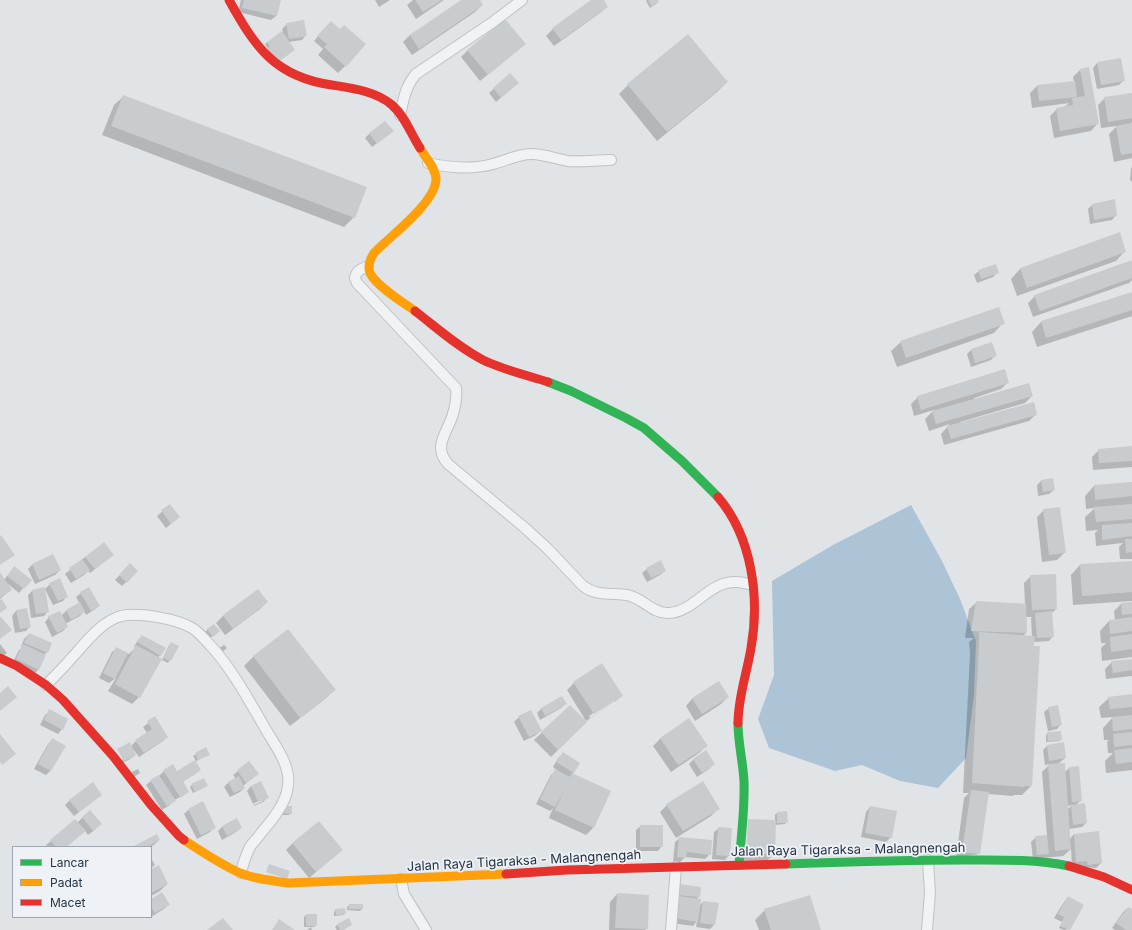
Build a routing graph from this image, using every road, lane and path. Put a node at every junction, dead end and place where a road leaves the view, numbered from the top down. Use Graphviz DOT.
graph roads {
  1 [pos="228,0"];
  2 [pos="522,0"];
  3 [pos="400,115"];
  4 [pos="611,160"];
  5 [pos="428,163"];
  6 [pos="368,266"];
  7 [pos="752,585"];
  8 [pos="0,658"];
  9 [pos="46,685"];
  10 [pos="928,860"];
  11 [pos="739,865"];
  12 [pos="676,867"];
  13 [pos="241,873"];
  14 [pos="401,879"];
  15 [pos="1132,890"];
  16 [pos="426,930"];
  17 [pos="671,930"];
  18 [pos="927,930"];
  1 -- 3 [label="main road"];
  2 -- 3 [label="street"];
  3 -- 5 [label="main road"];
  4 -- 5 [label="street"];
  5 -- 6 [label="main road"];
  6 -- 7 [label="main road"];
  6 -- 7 [label="street"];
  7 -- 11 [label="main road"];
  8 -- 9 [label="main road, Jalan Raya Tigaraksa - Malangnengah"];
  9 -- 13 [label="main road, Jalan Raya Tigaraksa - Malangnengah"];
  9 -- 13 [label="street"];
  10 -- 11 [label="main road, Jalan Raya Tigaraksa - Malangnengah"];
  10 -- 15 [label="main road, Jalan Raya Tigaraksa - Malangnengah"];
  10 -- 18 [label="street"];
  11 -- 12 [label="main road, Jalan Raya Tigaraksa - Malangnengah"];
  12 -- 14 [label="main road, Jalan Raya Tigaraksa - Malangnengah"];
  12 -- 17 [label="street"];
  13 -- 14 [label="main road, Jalan Raya Tigaraksa - Malangnengah"];
  14 -- 16 [label="street"];
}
